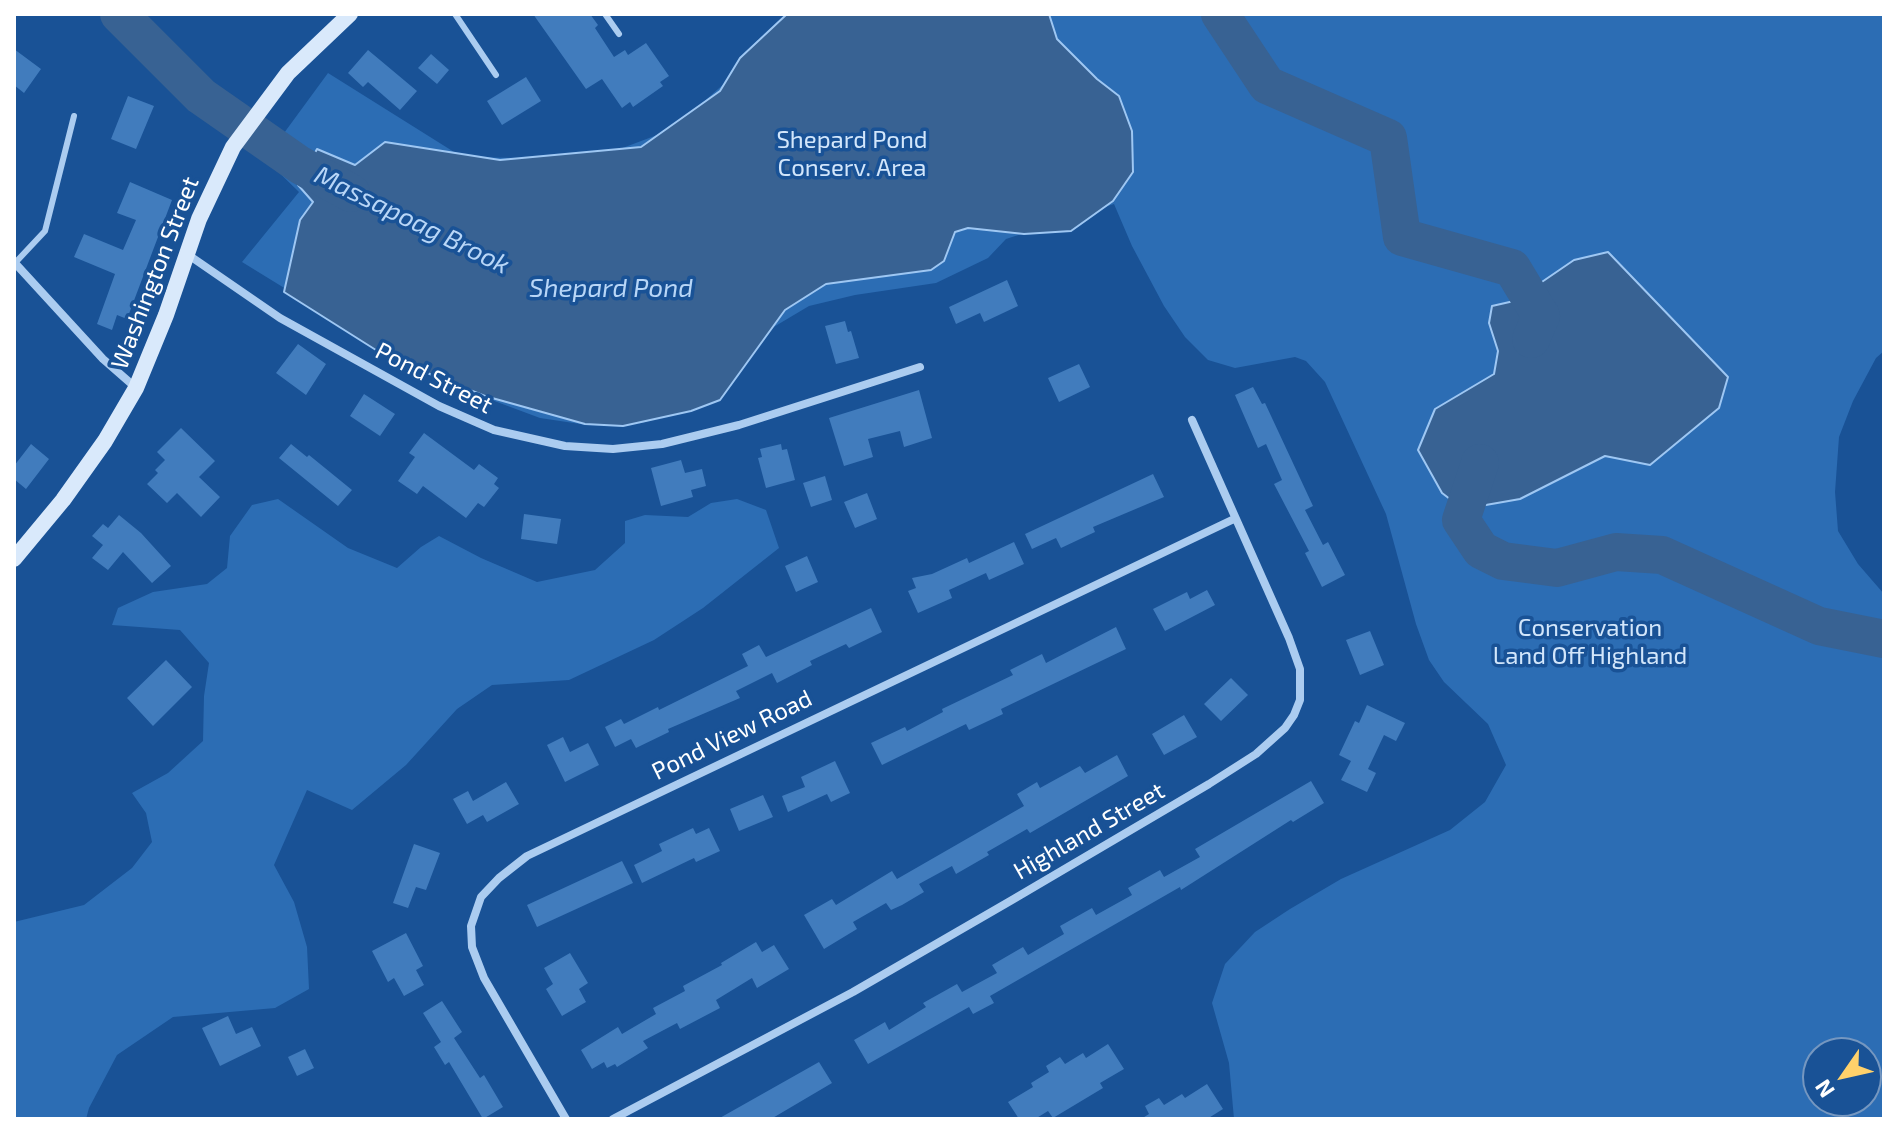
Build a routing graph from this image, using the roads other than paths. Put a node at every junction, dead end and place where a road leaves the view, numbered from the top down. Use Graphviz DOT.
graph roads {
  1 [pos="455,14"];
  2 [pos="605,14"];
  3 [pos="341,17"];
  4 [pos="619,34"];
  5 [pos="496,75"];
  6 [pos="74,116"];
  7 [pos="187,254"];
  8 [pos="14,262"];
  9 [pos="920,367"];
  10 [pos="136,388"];
  11 [pos="1192,420"];
  12 [pos="1234,519"];
  13 [pos="14,559"];
  14 [pos="566,1119"];
  15 [pos="613,1119"];
  1 -- 5 [label="lane"];
  2 -- 4 [label="lane"];
  3 -- 7 [label="main road, Washington Street"];
  6 -- 8 [label="lane"];
  7 -- 9 [label="street, Pond Street"];
  7 -- 10 [label="main road, Washington Street"];
  8 -- 10 [label="street"];
  10 -- 13 [label="main road, Washington Street"];
  11 -- 12 [label="street, Highland Street"];
  12 -- 14 [label="street, Pond View Road"];
  12 -- 15 [label="street, Highland Street"];
}
